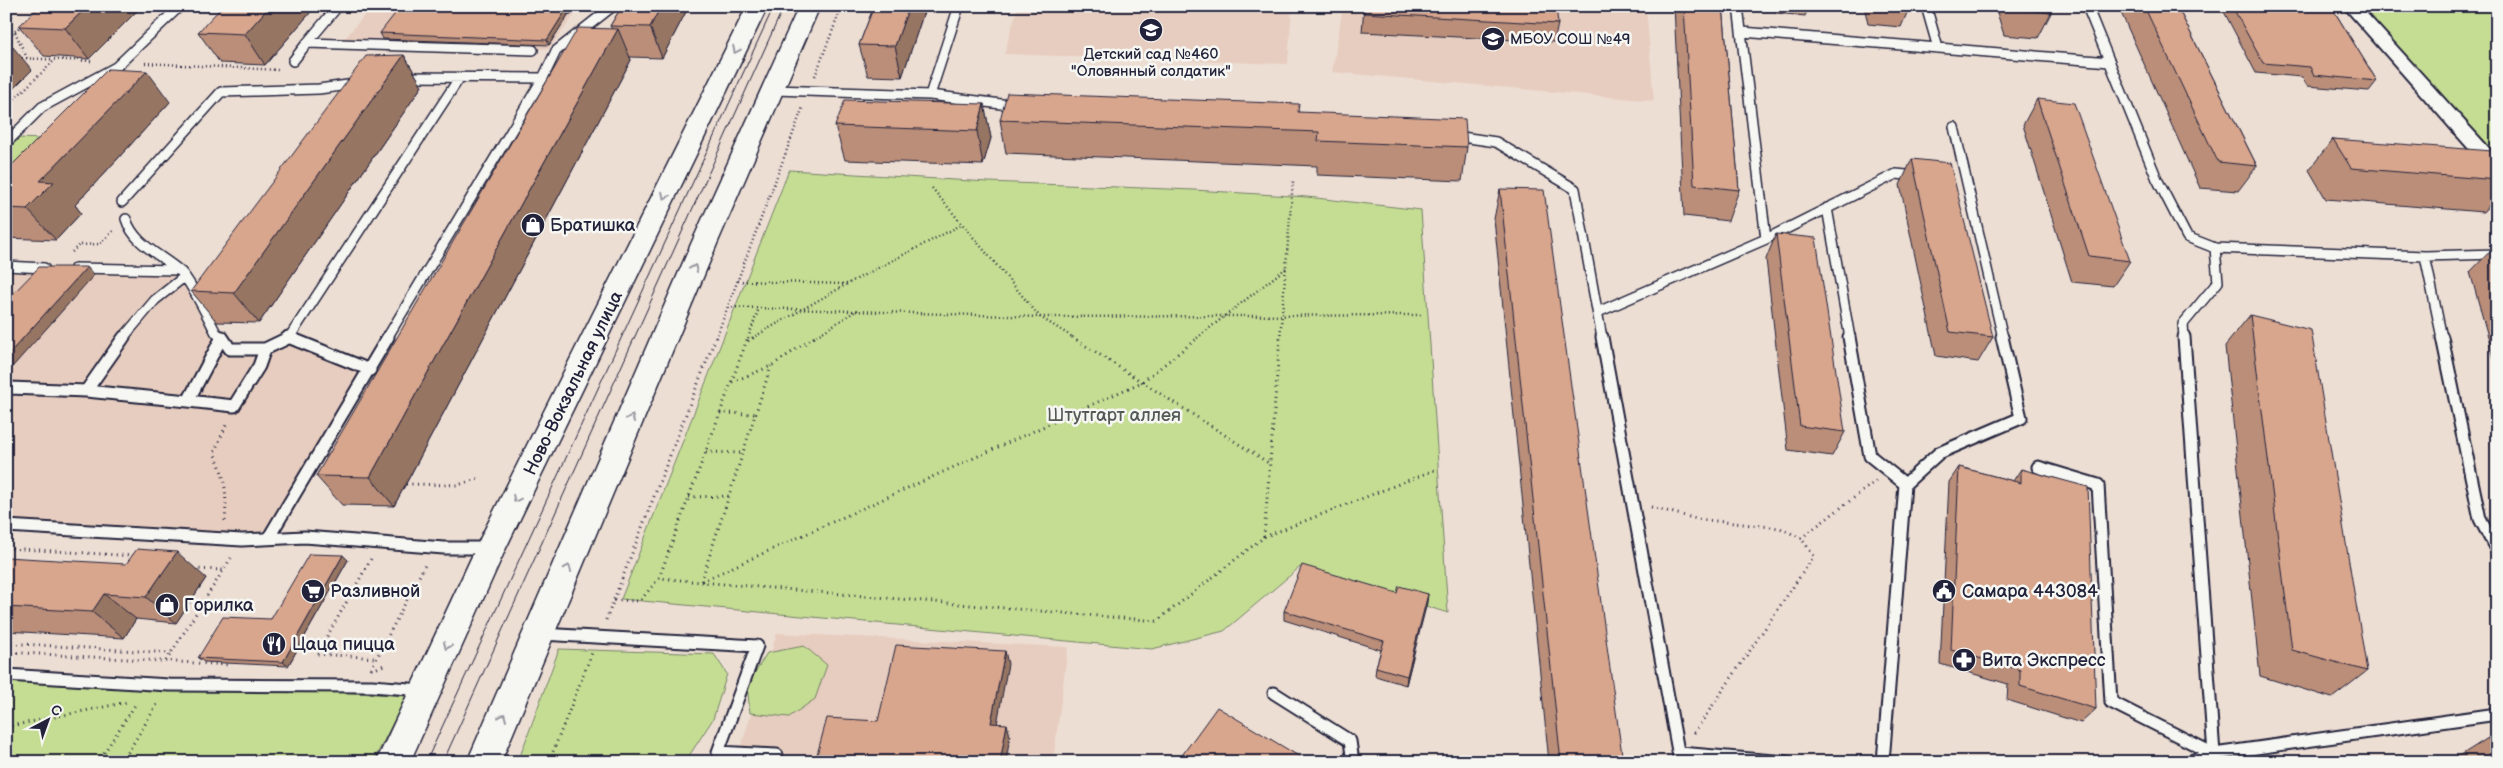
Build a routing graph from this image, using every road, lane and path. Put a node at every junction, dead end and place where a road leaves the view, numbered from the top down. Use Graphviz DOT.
graph roads {
  1 [pos="180,6"];
  2 [pos="338,6"];
  3 [pos="476,6"];
  4 [pos="613,6"];
  5 [pos="758,6"];
  6 [pos="810,6"];
  7 [pos="842,6"];
  8 [pos="959,6"];
  9 [pos="1738,6"];
  10 [pos="1926,6"];
  11 [pos="2087,6"];
  12 [pos="2351,6"];
  13 [pos="568,9"];
  14 [pos="29,19"];
  15 [pos="15,32"];
  16 [pos="1742,32"];
  17 [pos="6,39"];
  18 [pos="307,43"];
  19 [pos="1938,48"];
  20 [pos="533,50"];
  21 [pos="13,58"];
  22 [pos="27,58"];
  23 [pos="56,59"];
  24 [pos="293,61"];
  25 [pos="122,62"];
  26 [pos="2110,62"];
  27 [pos="282,70"];
  28 [pos="460,77"];
  29 [pos="397,78"];
  30 [pos="543,78"];
  31 [pos="368,82"];
  32 [pos="774,90"];
  33 [pos="809,91"];
  34 [pos="930,95"];
  35 [pos="6,107"];
  36 [pos="1025,107"];
  37 [pos="1954,127"];
  38 [pos="1441,134"];
  39 [pos="6,143"];
  40 [pos="2497,169"];
  41 [pos="1926,177"];
  42 [pos="1293,181"];
  43 [pos="932,188"];
  44 [pos="122,202"];
  45 [pos="1827,208"];
  46 [pos="126,219"];
  47 [pos="963,224"];
  48 [pos="1766,239"];
  49 [pos="2215,248"];
  50 [pos="2497,254"];
  51 [pos="2425,256"];
  52 [pos="6,266"];
  53 [pos="53,268"];
  54 [pos="1286,268"];
  55 [pos="181,274"];
  56 [pos="31,281"];
  57 [pos="738,281"];
  58 [pos="847,284"];
  59 [pos="728,306"];
  60 [pos="759,308"];
  61 [pos="804,308"];
  62 [pos="859,309"];
  63 [pos="1598,312"];
  64 [pos="1422,315"];
  65 [pos="1225,316"];
  66 [pos="1282,316"];
  67 [pos="1040,317"];
  68 [pos="222,337"];
  69 [pos="288,338"];
  70 [pos="747,341"];
  71 [pos="265,349"];
  72 [pos="771,366"];
  73 [pos="370,370"];
  74 [pos="732,382"];
  75 [pos="1142,382"];
  76 [pos="6,391"];
  77 [pos="86,391"];
  78 [pos="188,401"];
  79 [pos="234,406"];
  80 [pos="720,413"];
  81 [pos="755,414"];
  82 [pos="706,452"];
  83 [pos="742,453"];
  84 [pos="1270,464"];
  85 [pos="2038,467"];
  86 [pos="1437,469"];
  87 [pos="1889,471"];
  88 [pos="480,478"];
  89 [pos="406,484"];
  90 [pos="1905,484"];
  91 [pos="729,496"];
  92 [pos="689,497"];
  93 [pos="1633,501"];
  94 [pos="6,526"];
  95 [pos="269,537"];
  96 [pos="1264,537"];
  97 [pos="221,538"];
  98 [pos="1801,538"];
  99 [pos="242,540"];
  100 [pos="380,543"];
  101 [pos="434,547"];
  102 [pos="6,548"];
  103 [pos="491,548"];
  104 [pos="2497,551"];
  105 [pos="138,557"];
  106 [pos="186,569"];
  107 [pos="223,570"];
  108 [pos="659,578"];
  109 [pos="701,582"];
  110 [pos="614,600"];
  111 [pos="540,634"];
  112 [pos="599,638"];
  113 [pos="6,643"];
  114 [pos="6,652"];
  115 [pos="171,653"];
  116 [pos="377,658"];
  117 [pos="368,674"];
  118 [pos="6,675"];
  119 [pos="169,685"];
  120 [pos="427,690"];
  121 [pos="1274,693"];
  122 [pos="2497,714"];
  123 [pos="6,726"];
  124 [pos="778,754"];
  125 [pos="2214,754"];
  126 [pos="1680,757"];
  127 [pos="98,762"];
  128 [pos="122,762"];
  129 [pos="393,762"];
  130 [pos="484,762"];
  131 [pos="549,762"];
  132 [pos="1352,762"];
  133 [pos="1786,762"];
  134 [pos="1883,762"];
  135 [pos="2187,762"];
  1 -- 25 [label="lane"];
  2 -- 18 [label="lane"];
  3 -- 13 [label="lane"];
  4 -- 30 [label="lane"];
  5 -- 103 [label="main road, Ново-Вокзальная улица, one-way"];
  6 -- 32 [label="main road"];
  7 -- 33 [label="path"];
  8 -- 34 [label="lane"];
  9 -- 16 [label="lane"];
  10 -- 19 [label="lane"];
  11 -- 26 [label="lane"];
  12 -- 40 [label="street"];
  14 -- 15 [label="path"];
  15 -- 17 [label="path"];
  15 -- 22 [label="path"];
  16 -- 19 [label="lane"];
  16 -- 48 [label="lane"];
  18 -- 20 [label="lane"];
  18 -- 24 [label="lane"];
  19 -- 26 [label="lane"];
  21 -- 22 [label="path"];
  22 -- 23 [label="path"];
  23 -- 25 [label="path"];
  23 -- 35 [label="path"];
  25 -- 27 [label="path"];
  25 -- 39 [label="lane"];
  26 -- 49 [label="lane"];
  28 -- 29 [label="lane"];
  28 -- 30 [label="lane"];
  28 -- 69 [label="lane"];
  30 -- 73 [label="lane"];
  31 -- 44 [label="lane"];
  32 -- 33 [label="lane"];
  111 -- 32 [label="main road, one-way"];
  33 -- 34 [label="lane"];
  33 -- 57 [label="path"];
  34 -- 36 [label="lane"];
  37 -- 90 [label="lane"];
  38 -- 63 [label="lane"];
  41 -- 45 [label="lane"];
  42 -- 54 [label="path"];
  43 -- 47 [label="path"];
  45 -- 48 [label="lane"];
  45 -- 87 [label="lane"];
  46 -- 53 [label="path"];
  46 -- 55 [label="lane"];
  47 -- 58 [label="path"];
  47 -- 67 [label="path"];
  48 -- 63 [label="lane"];
  49 -- 51 [label="lane"];
  49 -- 125 [label="lane"];
  50 -- 51 [label="lane"];
  51 -- 104 [label="lane"];
  52 -- 53 [label="lane"];
  53 -- 55 [label="lane"];
  53 -- 56 [label="lane"];
  54 -- 65 [label="path"];
  54 -- 66 [label="path"];
  55 -- 68 [label="lane"];
  55 -- 77 [label="lane"];
  57 -- 58 [label="path"];
  57 -- 59 [label="path"];
  58 -- 61 [label="path"];
  59 -- 60 [label="path"];
  59 -- 110 [label="path"];
  60 -- 61 [label="path"];
  60 -- 70 [label="path"];
  61 -- 62 [label="path"];
  61 -- 70 [label="path"];
  62 -- 67 [label="path"];
  62 -- 72 [label="path"];
  63 -- 93 [label="lane"];
  64 -- 66 [label="path"];
  65 -- 66 [label="path"];
  65 -- 67 [label="path"];
  65 -- 75 [label="path"];
  66 -- 84 [label="path"];
  67 -- 75 [label="path"];
  68 -- 71 [label="lane"];
  68 -- 78 [label="lane"];
  69 -- 71 [label="lane"];
  69 -- 73 [label="lane"];
  70 -- 74 [label="path"];
  71 -- 79 [label="lane"];
  72 -- 74 [label="path"];
  72 -- 81 [label="path"];
  73 -- 95 [label="lane"];
  74 -- 80 [label="path"];
  75 -- 84 [label="path"];
  75 -- 109 [label="path"];
  76 -- 77 [label="lane"];
  77 -- 78 [label="lane"];
  78 -- 79 [label="lane"];
  79 -- 97 [label="path"];
  80 -- 81 [label="path"];
  80 -- 82 [label="path"];
  81 -- 83 [label="path"];
  82 -- 83 [label="path"];
  82 -- 92 [label="path"];
  83 -- 91 [label="path"];
  84 -- 96 [label="path"];
  85 -- 125 [label="lane"];
  86 -- 96 [label="path"];
  87 -- 90 [label="lane"];
  87 -- 98 [label="path"];
  88 -- 89 [label="path"];
  90 -- 134 [label="lane"];
  91 -- 92 [label="path"];
  91 -- 109 [label="path"];
  92 -- 108 [label="path"];
  93 -- 98 [label="path"];
  93 -- 126 [label="lane"];
  94 -- 97 [label="lane"];
  95 -- 99 [label="lane"];
  95 -- 100 [label="lane"];
  96 -- 109 [label="path"];
  97 -- 99 [label="lane"];
  98 -- 126 [label="path"];
  99 -- 107 [label="path"];
  100 -- 101 [label="lane"];
  100 -- 116 [label="path"];
  101 -- 103 [label="lane"];
  101 -- 116 [label="path"];
  102 -- 105 [label="path"];
  103 -- 120 [label="main road, Ново-Вокзальная улица, one-way"];
  106 -- 107 [label="path"];
  107 -- 115 [label="path"];
  108 -- 109 [label="path"];
  108 -- 110 [label="path"];
  110 -- 112 [label="path"];
  111 -- 112 [label="lane"];
  130 -- 111 [label="main road, one-way"];
  112 -- 124 [label="lane"];
  112 -- 131 [label="path"];
  113 -- 115 [label="path"];
  114 -- 115 [label="path"];
  116 -- 117 [label="path"];
  118 -- 119 [label="lane"];
  119 -- 120 [label="lane"];
  119 -- 128 [label="path"];
  120 -- 129 [label="main road, Ново-Вокзальная улица"];
  121 -- 132 [label="lane"];
  122 -- 125 [label="lane"];
  123 -- 127 [label="path"];
  125 -- 135 [label="lane"];
  126 -- 133 [label="lane"];
}
